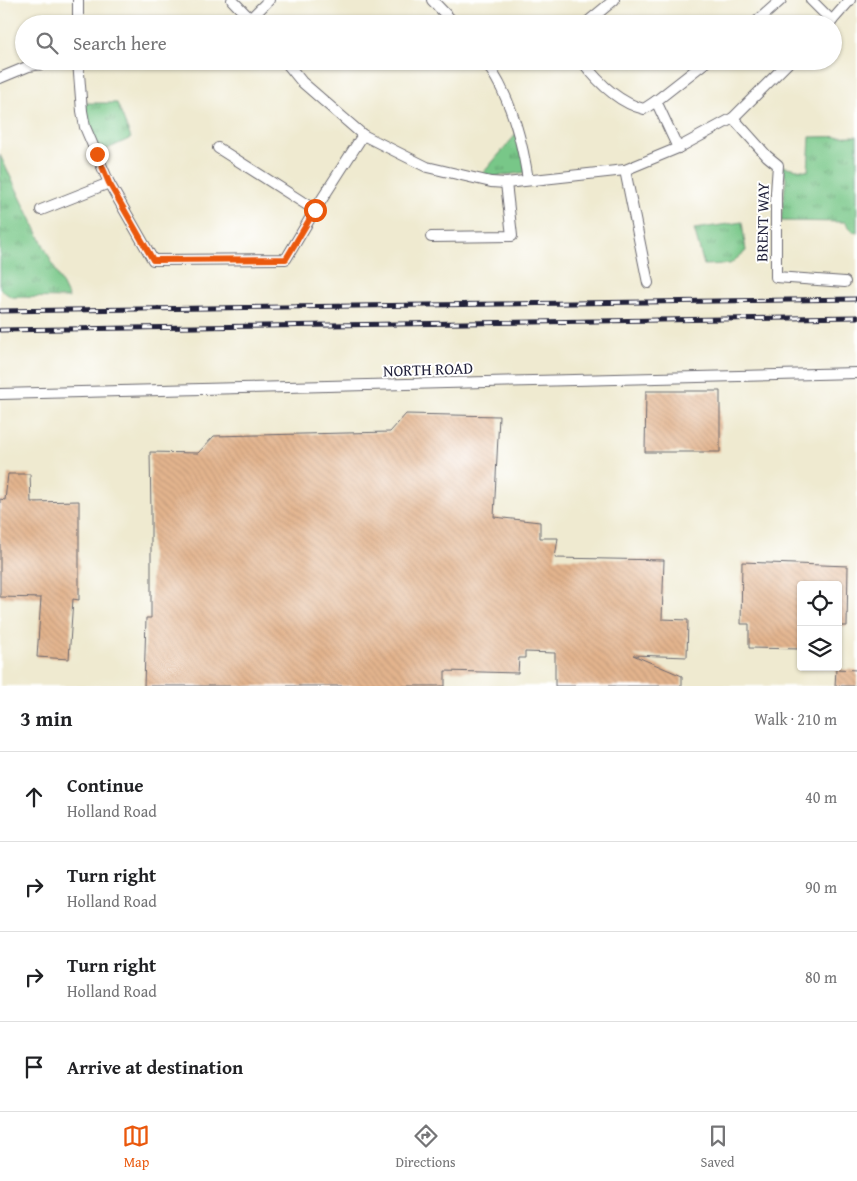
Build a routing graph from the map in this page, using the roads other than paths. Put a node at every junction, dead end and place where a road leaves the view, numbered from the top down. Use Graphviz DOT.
graph roads {
  1 [pos="78,0"];
  2 [pos="232,0"];
  3 [pos="269,0"];
  4 [pos="432,0"];
  5 [pos="614,0"];
  6 [pos="781,0"];
  7 [pos="811,0"];
  8 [pos="850,0"];
  9 [pos="78,15"];
  10 [pos="247,15"];
  11 [pos="258,15"];
  12 [pos="446,15"];
  13 [pos="596,15"];
  14 [pos="764,15"];
  15 [pos="824,15"];
  16 [pos="836,15"];
  17 [pos="19,70"];
  18 [pos="79,70"];
  19 [pos="292,70"];
  20 [pos="491,70"];
  21 [pos="589,70"];
  22 [pos="695,70"];
  23 [pos="781,70"];
  24 [pos="0,78"];
  25 [pos="656,102"];
  26 [pos="733,118"];
  27 [pos="363,135"];
  28 [pos="218,148"];
  29 [pos="678,148"];
  30 [pos="625,170"];
  31 [pos="528,180"];
  32 [pos="109,183"];
  33 [pos="506,183"];
  34 [pos="41,210"];
  35 [pos="315,210"];
  36 [pos="431,237"];
  37 [pos="845,282"];
  38 [pos="648,283"];
  39 [pos="857,372"];
  40 [pos="0,394"];
  1 -- 9 [label="street"];
  2 -- 10 [label="street"];
  3 -- 11 [label="street"];
  4 -- 12 [label="street"];
  5 -- 13 [label="street"];
  6 -- 14 [label="street"];
  7 -- 15 [label="street"];
  8 -- 16 [label="street"];
  17 -- 24 [label="street"];
  18 -- 32 [label="street"];
  19 -- 27 [label="street"];
  20 -- 31 [label="street"];
  21 -- 25 [label="street"];
  22 -- 25 [label="street"];
  23 -- 26 [label="street"];
  25 -- 29 [label="street"];
  26 -- 29 [label="street"];
  26 -- 37 [label="street, BRENT WAY"];
  27 -- 33 [label="street"];
  27 -- 35 [label="street"];
  28 -- 35 [label="street"];
  29 -- 30 [label="street"];
  30 -- 31 [label="street"];
  30 -- 38 [label="street"];
  31 -- 33 [label="street"];
  32 -- 34 [label="street"];
  32 -- 35 [label="street"];
  33 -- 36 [label="street"];
  39 -- 40 [label="street, NORTH ROAD"];
}
